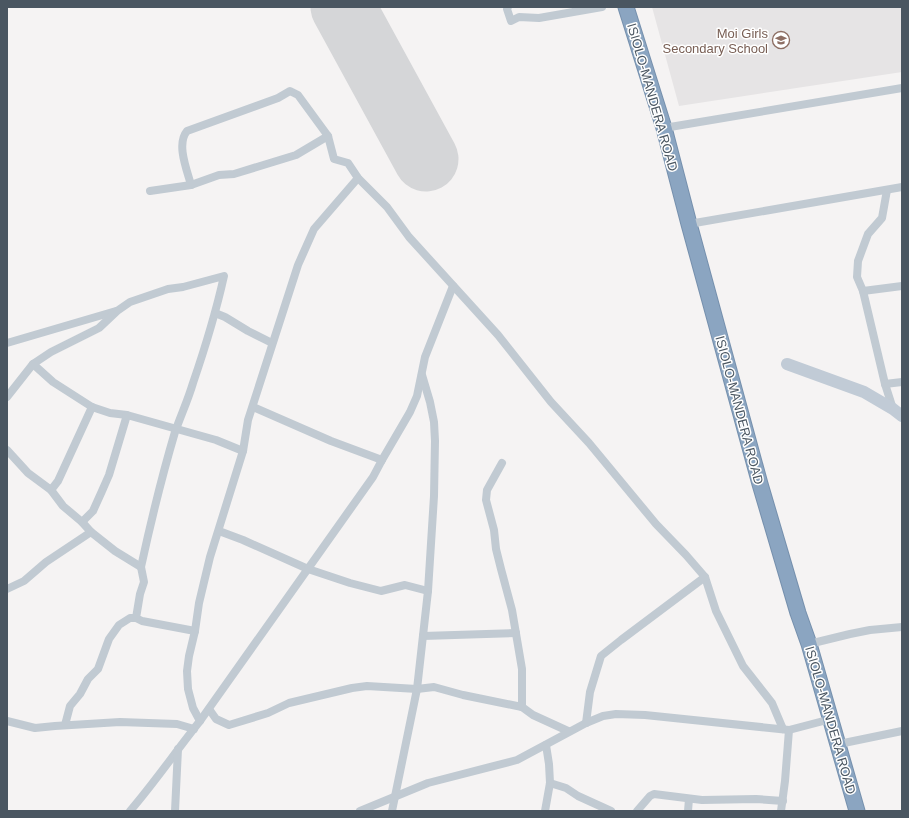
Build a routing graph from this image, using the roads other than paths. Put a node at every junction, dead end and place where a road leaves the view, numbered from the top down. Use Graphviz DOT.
graph roads {
  1 [pos="508,7"];
  2 [pos="602,7"];
  3 [pos="626,7"];
  4 [pos="902,88"];
  5 [pos="664,128"];
  6 [pos="328,136"];
  7 [pos="358,178"];
  8 [pos="191,185"];
  9 [pos="902,187"];
  10 [pos="887,190"];
  11 [pos="150,191"];
  12 [pos="689,224"];
  13 [pos="453,286"];
  14 [pos="902,286"];
  15 [pos="862,291"];
  16 [pos="116,311"];
  17 [pos="215,313"];
  18 [pos="7,343"];
  19 [pos="272,343"];
  20 [pos="33,364"];
  21 [pos="787,364"];
  22 [pos="421,373"];
  23 [pos="902,382"];
  24 [pos="885,384"];
  25 [pos="7,397"];
  26 [pos="92,407"];
  27 [pos="253,407"];
  28 [pos="897,413"];
  29 [pos="127,415"];
  30 [pos="176,430"];
  31 [pos="7,450"];
  32 [pos="243,451"];
  33 [pos="382,460"];
  34 [pos="502,463"];
  35 [pos="51,490"];
  36 [pos="82,522"];
  37 [pos="219,531"];
  38 [pos="91,532"];
  39 [pos="141,567"];
  40 [pos="308,569"];
  41 [pos="705,577"];
  42 [pos="7,589"];
  43 [pos="428,591"];
  44 [pos="136,618"];
  45 [pos="902,628"];
  46 [pos="195,631"];
  47 [pos="516,633"];
  48 [pos="423,636"];
  49 [pos="809,644"];
  50 [pos="418,689"];
  51 [pos="522,707"];
  52 [pos="209,708"];
  53 [pos="831,719"];
  54 [pos="7,721"];
  55 [pos="200,721"];
  56 [pos="586,723"];
  57 [pos="65,726"];
  58 [pos="194,729"];
  59 [pos="786,729"];
  60 [pos="902,731"];
  61 [pos="568,732"];
  62 [pos="839,744"];
  63 [pos="546,745"];
  64 [pos="178,749"];
  65 [pos="550,783"];
  66 [pos="395,796"];
  67 [pos="689,799"];
  68 [pos="782,801"];
  69 [pos="130,811"];
  70 [pos="175,811"];
  71 [pos="360,811"];
  72 [pos="392,811"];
  73 [pos="545,811"];
  74 [pos="611,811"];
  75 [pos="637,811"];
  76 [pos="688,811"];
  77 [pos="781,811"];
  78 [pos="857,811"];
  1 -- 2 [label="street"];
  3 -- 5 [label="highway, ISIOLO-MANDERA ROAD"];
  4 -- 5 [label="street"];
  5 -- 12 [label="highway, ISIOLO-MANDERA ROAD"];
  6 -- 7 [label="street"];
  6 -- 8 [label="street"];
  6 -- 8 [label="street"];
  7 -- 13 [label="street"];
  7 -- 19 [label="street"];
  8 -- 11 [label="street"];
  9 -- 10 [label="street"];
  10 -- 12 [label="street"];
  10 -- 15 [label="street"];
  12 -- 49 [label="highway, ISIOLO-MANDERA ROAD"];
  13 -- 22 [label="street"];
  13 -- 41 [label="street"];
  14 -- 15 [label="street"];
  15 -- 24 [label="street"];
  16 -- 17 [label="street"];
  16 -- 18 [label="street"];
  16 -- 20 [label="street"];
  17 -- 19 [label="street"];
  17 -- 30 [label="street"];
  19 -- 27 [label="street"];
  20 -- 25 [label="street"];
  20 -- 26 [label="street"];
  21 -- 28 [label="main road"];
  22 -- 33 [label="street"];
  22 -- 43 [label="street"];
  23 -- 24 [label="street"];
  24 -- 28 [label="street"];
  26 -- 29 [label="street"];
  26 -- 35 [label="street"];
  27 -- 32 [label="street"];
  27 -- 33 [label="street"];
  29 -- 30 [label="street"];
  29 -- 36 [label="street"];
  30 -- 32 [label="street"];
  30 -- 39 [label="street"];
  31 -- 35 [label="street"];
  32 -- 37 [label="street"];
  33 -- 40 [label="street"];
  34 -- 47 [label="street"];
  35 -- 36 [label="street"];
  36 -- 38 [label="street"];
  37 -- 40 [label="street"];
  37 -- 46 [label="street"];
  38 -- 39 [label="street"];
  38 -- 42 [label="street"];
  39 -- 44 [label="street"];
  40 -- 43 [label="street"];
  40 -- 52 [label="street"];
  41 -- 56 [label="street"];
  41 -- 59 [label="street"];
  43 -- 48 [label="street"];
  44 -- 46 [label="street"];
  44 -- 57 [label="street"];
  45 -- 49 [label="street"];
  46 -- 55 [label="street"];
  47 -- 48 [label="street"];
  47 -- 51 [label="street"];
  48 -- 50 [label="street"];
  49 -- 53 [label="highway, ISIOLO-MANDERA ROAD"];
  50 -- 51 [label="street"];
  50 -- 52 [label="street"];
  50 -- 66 [label="street"];
  51 -- 61 [label="street"];
  52 -- 55 [label="street"];
  53 -- 59 [label="street"];
  53 -- 62 [label="highway, ISIOLO-MANDERA ROAD"];
  54 -- 57 [label="street"];
  55 -- 58 [label="street"];
  56 -- 59 [label="street"];
  56 -- 61 [label="street"];
  57 -- 58 [label="street"];
  58 -- 64 [label="street"];
  59 -- 68 [label="street"];
  60 -- 62 [label="street"];
  61 -- 63 [label="street"];
  62 -- 78 [label="highway, ISIOLO-MANDERA ROAD"];
  63 -- 65 [label="street"];
  63 -- 66 [label="street"];
  64 -- 69 [label="street"];
  64 -- 70 [label="street"];
  65 -- 73 [label="street"];
  65 -- 74 [label="street"];
  66 -- 71 [label="street"];
  66 -- 72 [label="street"];
  67 -- 68 [label="street"];
  67 -- 75 [label="street"];
  67 -- 76 [label="street"];
  68 -- 77 [label="street"];
}
